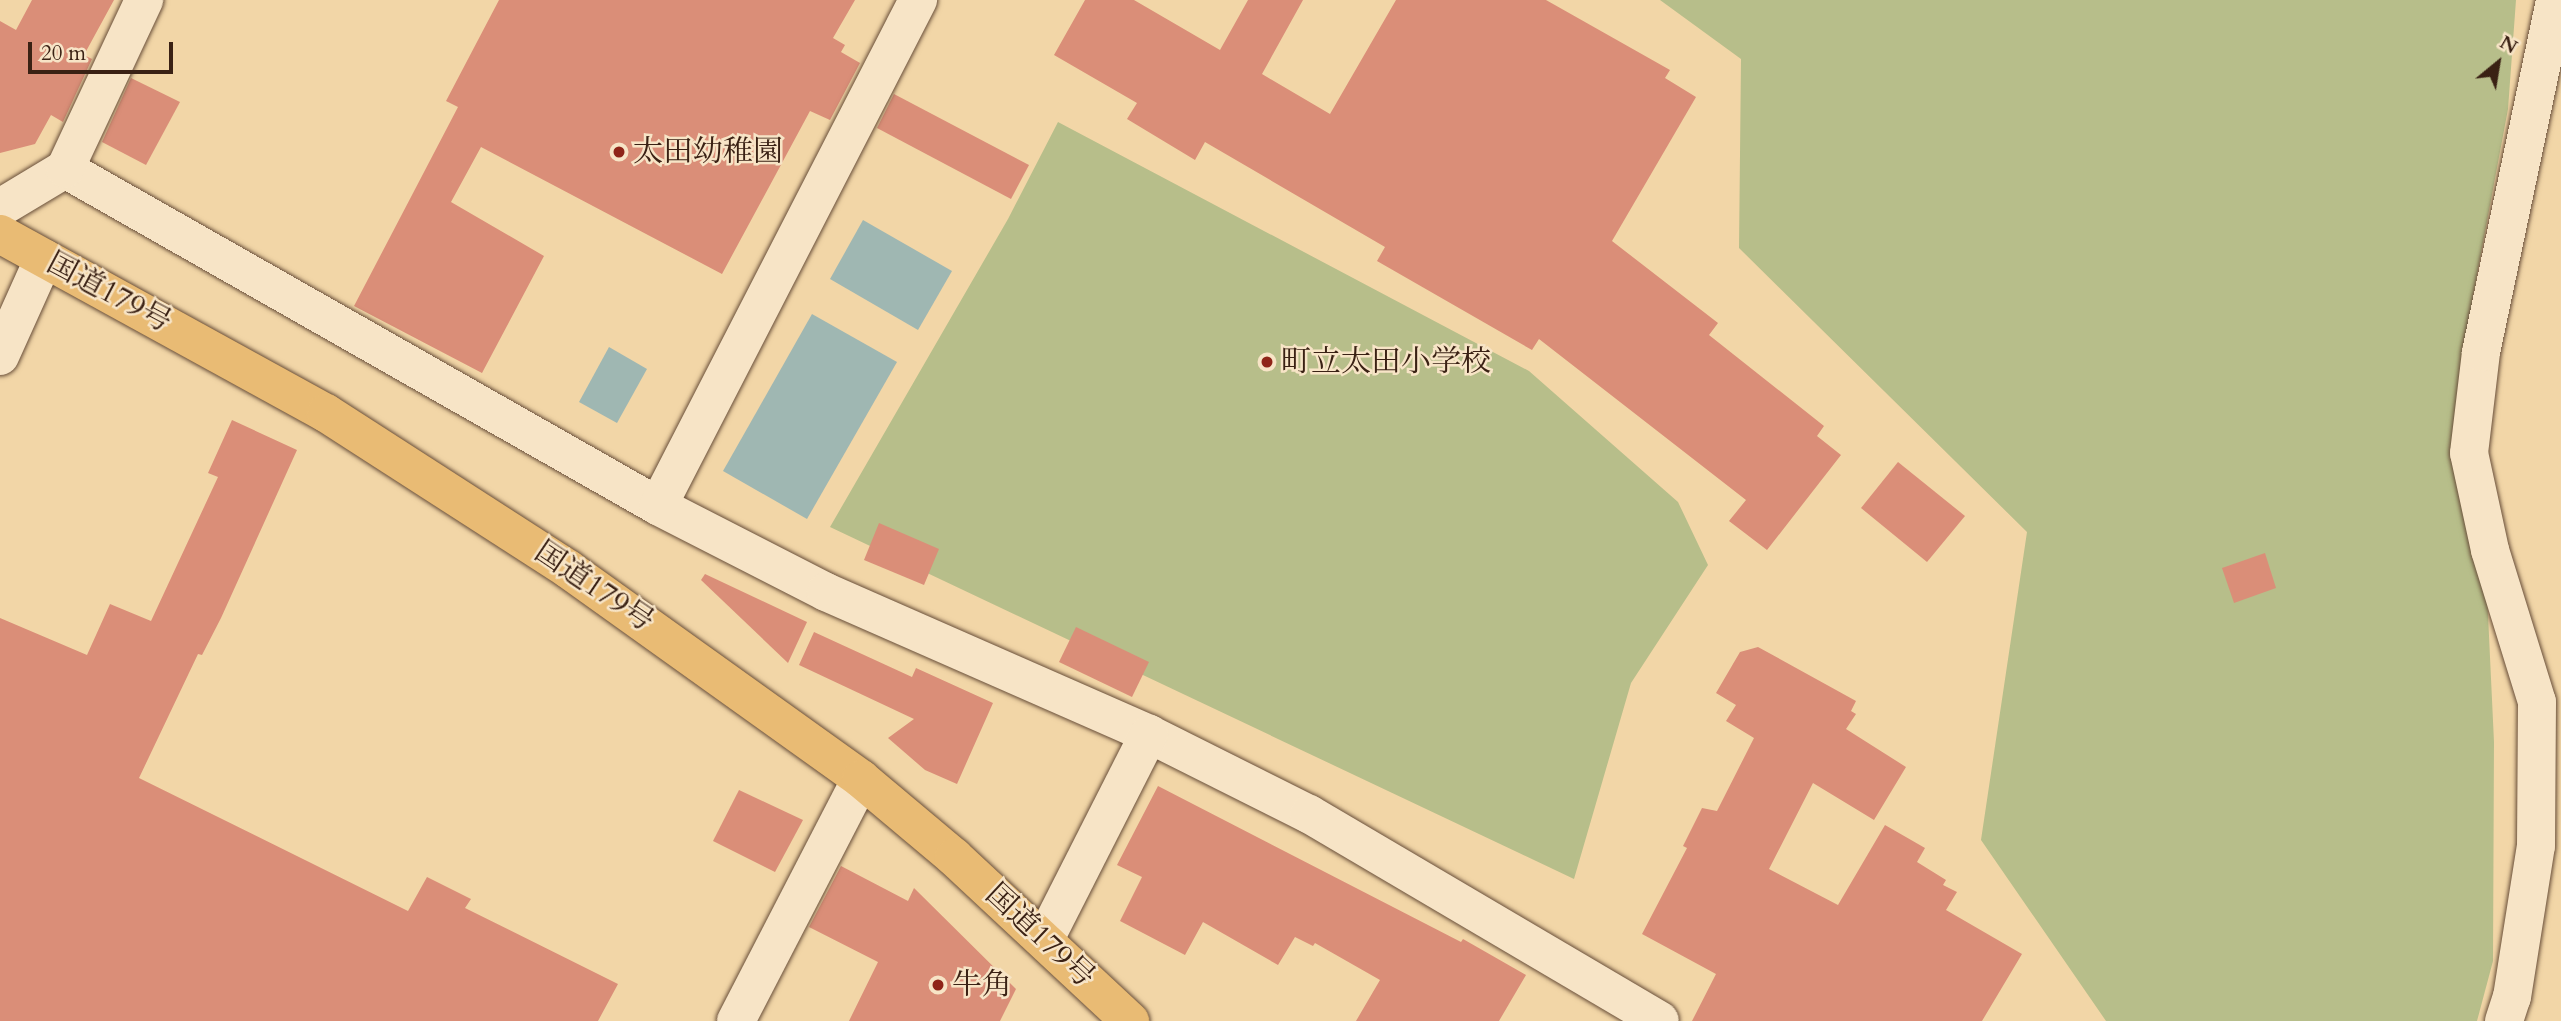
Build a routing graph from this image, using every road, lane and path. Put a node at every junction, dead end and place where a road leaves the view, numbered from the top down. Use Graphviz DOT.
graph roads {
  1 [pos="144,0"];
  2 [pos="918,0"];
  3 [pos="2556,0"];
  4 [pos="65,169"];
  5 [pos="0,208"];
  6 [pos="0,234"];
  7 [pos="44,258"];
  8 [pos="0,356"];
  9 [pos="657,506"];
  10 [pos="1149,734"];
  11 [pos="861,779"];
  12 [pos="1045,939"];
  13 [pos="1655,1020"];
  14 [pos="736,1021"];
  15 [pos="1130,1021"];
  16 [pos="2504,1021"];
  1 -- 4 [label="street"];
  2 -- 9 [label="street"];
  3 -- 16 [label="street"];
  4 -- 5 [label="street"];
  4 -- 9 [label="street"];
  6 -- 7 [label="highway, 国道179号"];
  7 -- 8 [label="street"];
  7 -- 11 [label="highway, 国道179号"];
  9 -- 10 [label="street"];
  10 -- 12 [label="street"];
  10 -- 13 [label="street"];
  11 -- 12 [label="highway, 国道179号"];
  11 -- 14 [label="street"];
  12 -- 15 [label="highway, 国道179号"];
}
